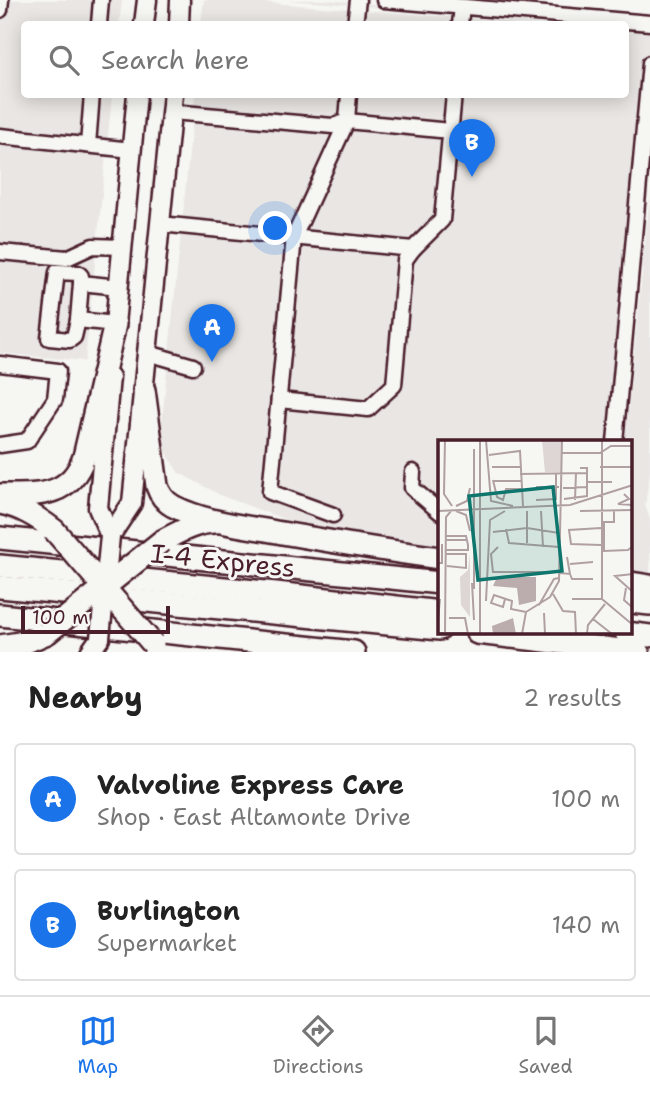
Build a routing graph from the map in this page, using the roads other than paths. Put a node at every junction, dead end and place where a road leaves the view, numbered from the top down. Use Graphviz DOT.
graph roads {
  1 [pos="1,0"];
  2 [pos="101,0"];
  3 [pos="147,0"];
  4 [pos="180,0"];
  5 [pos="358,0"];
  6 [pos="384,0"];
  7 [pos="462,7"];
  8 [pos="0,10"];
  9 [pos="99,21"];
  10 [pos="144,21"];
  11 [pos="179,21"];
  12 [pos="355,21"];
  13 [pos="460,21"];
  14 [pos="626,21"];
  15 [pos="629,21"];
  16 [pos="650,23"];
  17 [pos="650,63"];
  18 [pos="92,98"];
  19 [pos="137,98"];
  20 [pos="349,98"];
  21 [pos="454,98"];
  22 [pos="172,103"];
  23 [pos="347,121"];
  24 [pos="450,131"];
  25 [pos="0,136"];
  26 [pos="88,145"];
  27 [pos="132,150"];
  28 [pos="160,224"];
  29 [pos="295,237"];
  30 [pos="123,247"];
  31 [pos="413,249"];
  32 [pos="0,252"];
  33 [pos="81,283"];
  34 [pos="119,287"];
  35 [pos="78,320"];
  36 [pos="115,324"];
  37 [pos="148,353"];
  38 [pos="0,364"];
  39 [pos="193,366"];
  40 [pos="144,390"];
  41 [pos="279,400"];
  42 [pos="615,440"];
  43 [pos="0,445"];
  44 [pos="413,472"];
  45 [pos="0,495"];
  46 [pos="0,503"];
  47 [pos="438,510"];
  48 [pos="333,515"];
  49 [pos="222,522"];
  50 [pos="110,537"];
  51 [pos="0,538"];
  52 [pos="438,558"];
  53 [pos="0,566"];
  54 [pos="438,583"];
  55 [pos="632,583"];
  56 [pos="650,586"];
  57 [pos="0,587"];
  58 [pos="105,587"];
  59 [pos="632,602"];
  60 [pos="650,604"];
  61 [pos="438,612"];
  62 [pos="0,615"];
  63 [pos="438,629"];
  64 [pos="485,634"];
  65 [pos="632,634"];
  66 [pos="650,636"];
  67 [pos="0,646"];
  68 [pos="99,647"];
  69 [pos="158,648"];
  70 [pos="354,652"];
  71 [pos="638,652"];
  1 -- 8 [label="street"];
  2 -- 9 [label="street"];
  3 -- 10 [label="main road"];
  4 -- 11 [label="main road"];
  5 -- 12 [label="street"];
  6 -- 7 [label="street"];
  7 -- 13 [label="street"];
  7 -- 14 [label="street"];
  15 -- 16 [label="street"];
  17 -- 42 [label="street"];
  18 -- 26 [label="street"];
  19 -- 27 [label="main road"];
  20 -- 23 [label="street"];
  21 -- 24 [label="street"];
  22 -- 23 [label="street"];
  22 -- 28 [label="main road"];
  23 -- 24 [label="street"];
  23 -- 29 [label="street"];
  24 -- 31 [label="street"];
  25 -- 26 [label="street"];
  26 -- 27 [label="street"];
  27 -- 30 [label="main road"];
  28 -- 29 [label="street"];
  28 -- 37 [label="main road"];
  29 -- 31 [label="street"];
  29 -- 41 [label="street"];
  30 -- 32 [label="street"];
  30 -- 34 [label="main road"];
  31 -- 41 [label="street"];
  33 -- 34 [label="street"];
  33 -- 35 [label="street"];
  33 -- 35 [label="street"];
  34 -- 36 [label="main road"];
  35 -- 36 [label="street"];
  36 -- 45 [label="highway"];
  36 -- 50 [label="main road"];
  37 -- 39 [label="street"];
  37 -- 40 [label="main road"];
  38 -- 43 [label="street"];
  40 -- 49 [label="highway"];
  40 -- 50 [label="main road"];
  41 -- 48 [label="street"];
  44 -- 47 [label="street"];
  46 -- 58 [label="highway, bridge"];
  49 -- 52 [label="highway"];
  49 -- 58 [label="highway, bridge"];
  50 -- 58 [label="main road, bridge"];
  51 -- 54 [label="highway"];
  53 -- 61 [label="highway, I-4 Express"];
  55 -- 56 [label="highway"];
  57 -- 63 [label="highway, I-4 Express"];
  58 -- 67 [label="highway, bridge"];
  58 -- 68 [label="main road, bridge"];
  58 -- 69 [label="highway, bridge"];
  59 -- 60 [label="highway"];
  62 -- 70 [label="highway"];
  64 -- 71 [label="highway"];
  65 -- 66 [label="highway"];
}
